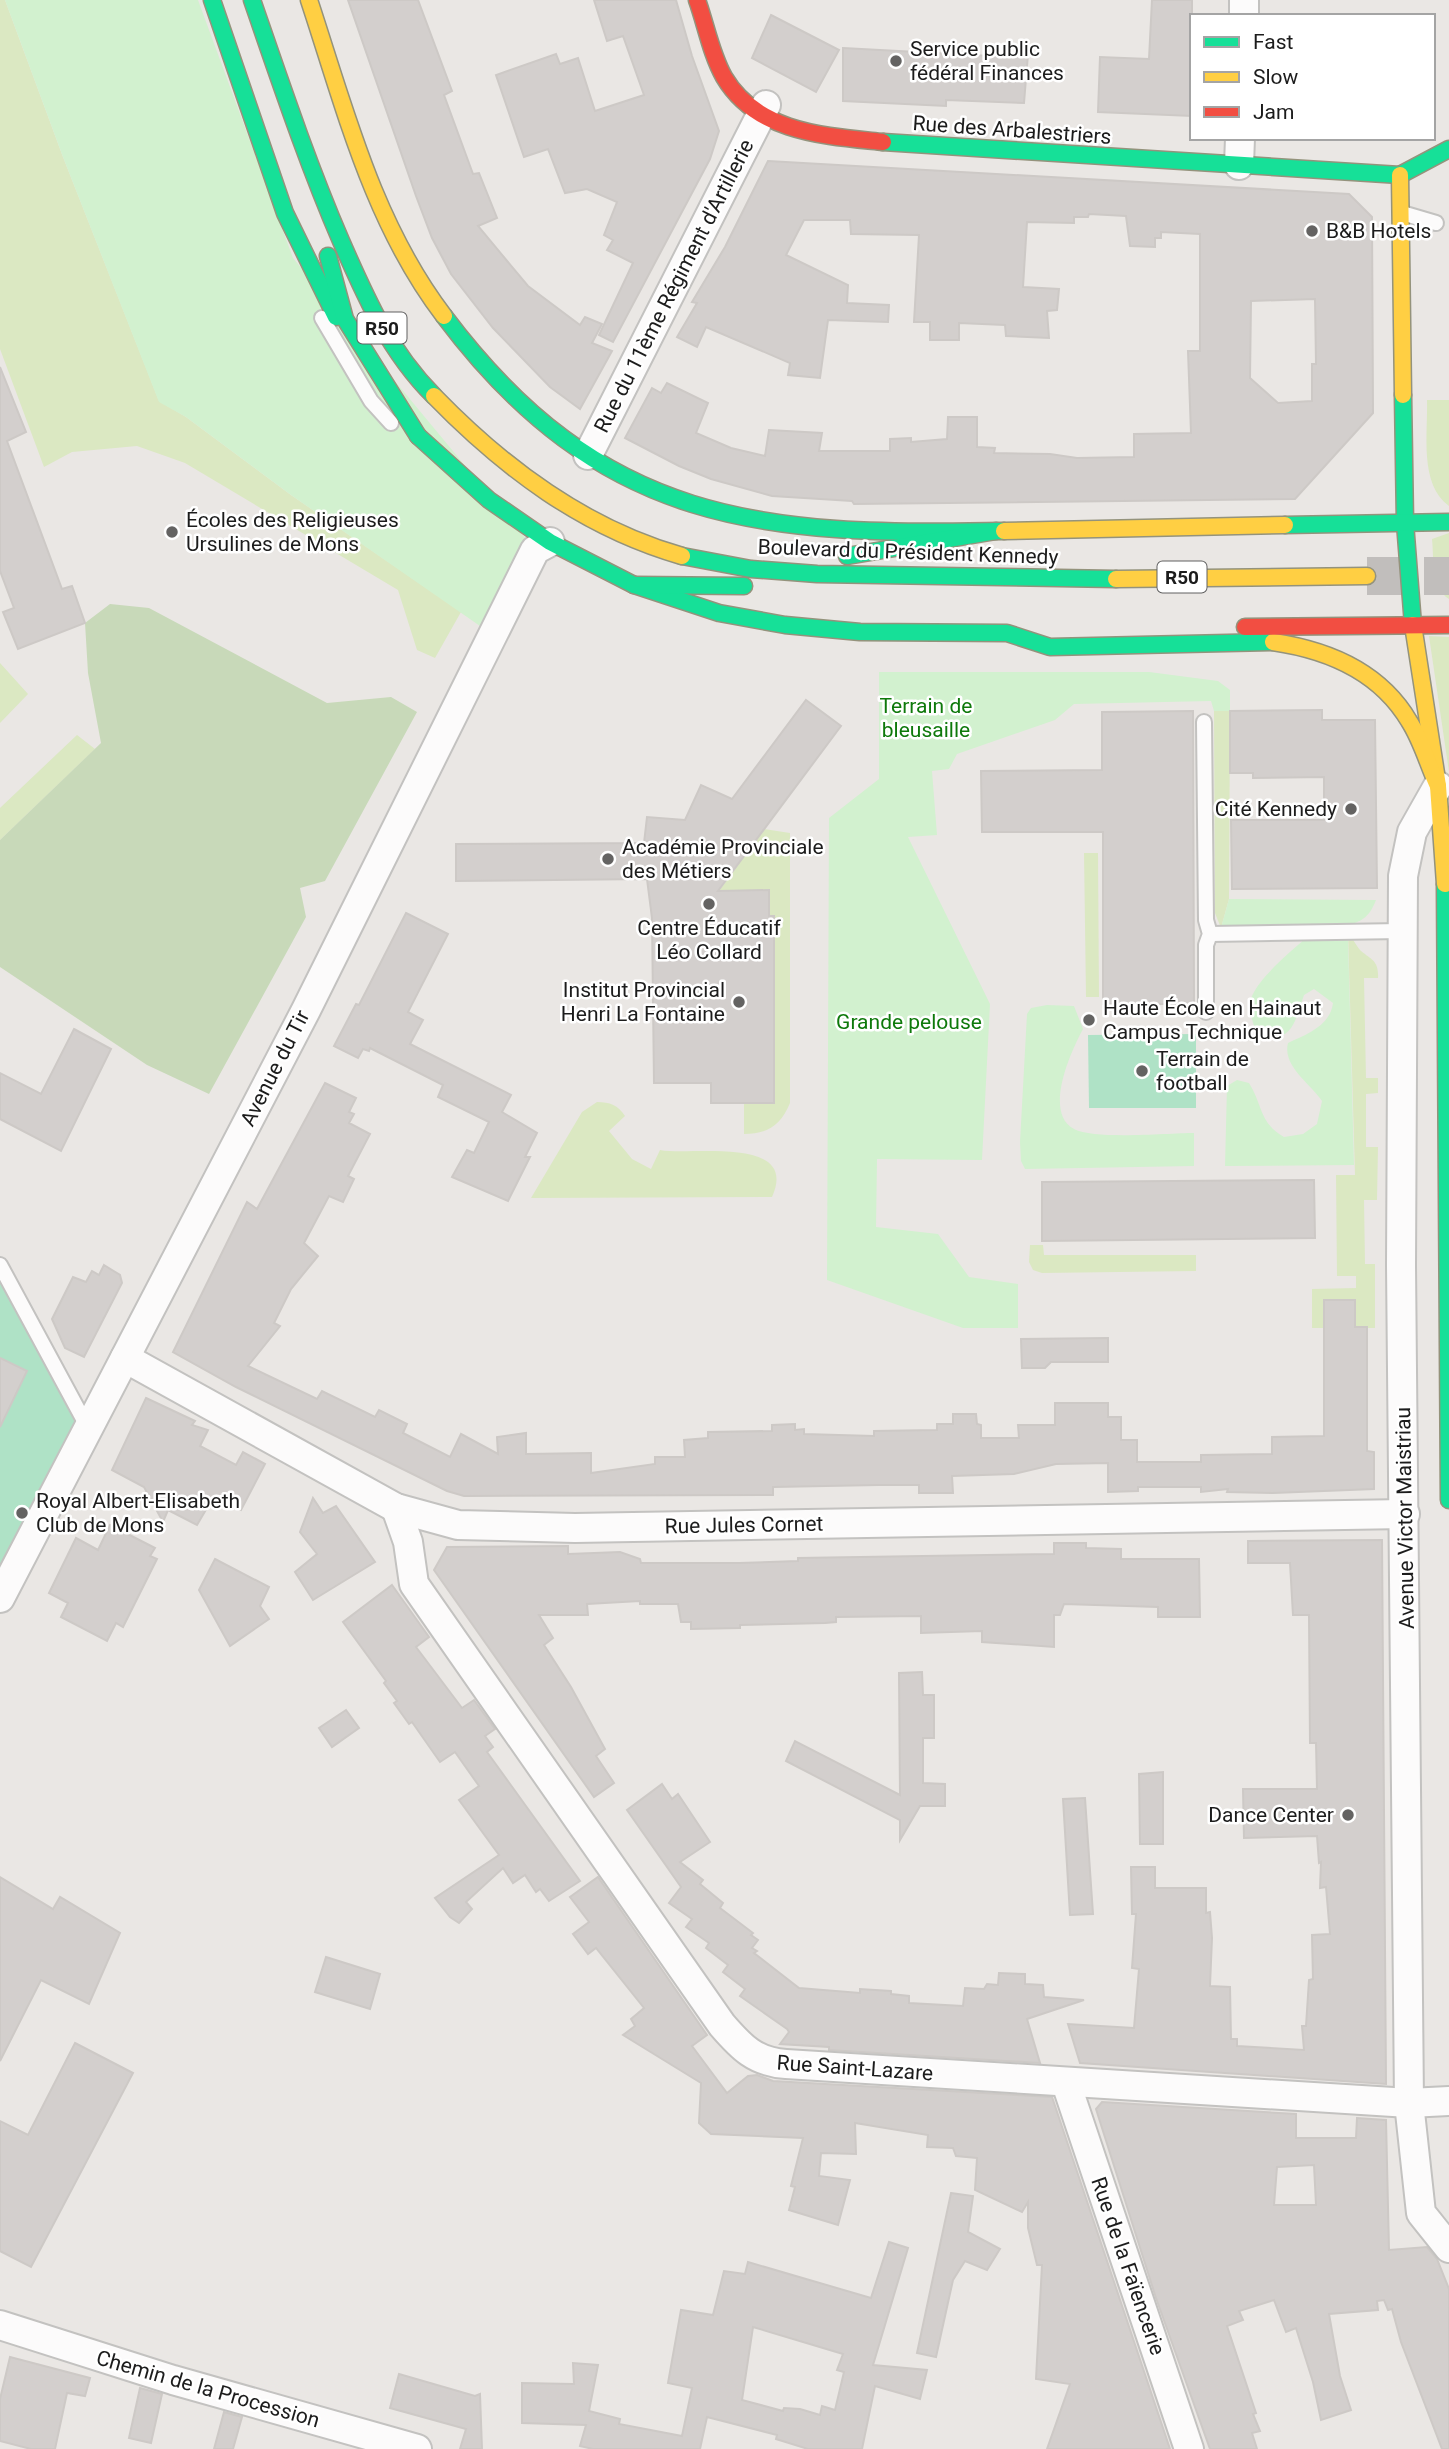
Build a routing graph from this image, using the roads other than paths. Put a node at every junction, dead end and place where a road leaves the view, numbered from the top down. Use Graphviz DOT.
graph roads {
  1 [pos="198,0"];
  2 [pos="212,0"];
  3 [pos="252,0"];
  4 [pos="309,0"];
  5 [pos="697,0"];
  6 [pos="763,111"];
  7 [pos="1449,149"];
  8 [pos="1239,152"];
  9 [pos="1400,175"];
  10 [pos="322,198"];
  11 [pos="1400,213"];
  12 [pos="1436,223"];
  13 [pos="418,436"];
  14 [pos="588,455"];
  15 [pos="562,500"];
  16 [pos="1449,522"];
  17 [pos="1405,523"];
  18 [pos="996,531"];
  19 [pos="681,537"];
  20 [pos="542,546"];
  21 [pos="831,556"];
  22 [pos="1367,576"];
  23 [pos="998,579"];
  24 [pos="601,584"];
  25 [pos="634,585"];
  26 [pos="1413,625"];
  27 [pos="1449,625"];
  28 [pos="1007,633"];
  29 [pos="1049,646"];
  30 [pos="949,648"];
  31 [pos="1204,722"];
  32 [pos="1438,786"];
  33 [pos="1402,931"];
  34 [pos="1210,934"];
  35 [pos="1206,1012"];
  36 [pos="0,1265"];
  37 [pos="125,1358"];
  38 [pos="88,1428"];
  39 [pos="1449,1500"];
  40 [pos="397,1508"];
  41 [pos="1405,1514"];
  42 [pos="0,1598"];
  43 [pos="1066,2083"];
  44 [pos="1449,2101"];
  45 [pos="1409,2103"];
  46 [pos="1449,2248"];
  47 [pos="0,2325"];
  48 [pos="418,2449"];
  49 [pos="1189,2449"];
  1 -- 20 [label="lane"];
  2 -- 13 [label="main road"];
  3 -- 10 [label="main road, Boulevard du Président Kennedy / R50"];
  4 -- 14 [label="main road, Boulevard du Président Kennedy"];
  5 -- 6 [label="main road, Rue des Arbalestriers"];
  6 -- 8 [label="main road, Rue des Arbalestriers"];
  6 -- 14 [label="street, Rue du 11ème Régiment d'Artillerie"];
  7 -- 9 [label="main road"];
  8 -- 9 [label="main road, Rue des Arbalestriers"];
  9 -- 11 [label="main road"];
  10 -- 13 [label="main road"];
  10 -- 15 [label="main road, Boulevard du Président Kennedy / R50"];
  11 -- 12 [label="lane"];
  11 -- 17 [label="main road"];
  13 -- 20 [label="main road"];
  14 -- 18 [label="main road, Boulevard du Président Kennedy"];
  15 -- 19 [label="main road"];
  15 -- 23 [label="main road, Boulevard du Président Kennedy / R50"];
  16 -- 17 [label="main road, Boulevard du Président Kennedy"];
  17 -- 18 [label="main road, Boulevard du Président Kennedy"];
  17 -- 26 [label="main road"];
  18 -- 21 [label="main road"];
  20 -- 24 [label="lane"];
  20 -- 25 [label="main road"];
  20 -- 37 [label="street, Avenue du Tir"];
  22 -- 23 [label="main road, Boulevard du Président Kennedy / R50"];
  23 -- 25 [label="main road"];
  24 -- 25 [label="lane"];
  24 -- 30 [label="lane"];
  25 -- 28 [label="main road"];
  26 -- 27 [label="main road"];
  26 -- 28 [label="main road"];
  26 -- 32 [label="main road"];
  28 -- 29 [label="main road"];
  28 -- 30 [label="lane"];
  29 -- 30 [label="lane"];
  29 -- 32 [label="main road"];
  31 -- 34 [label="lane"];
  32 -- 33 [label="street, Avenue Victor Maistriau"];
  32 -- 39 [label="main road"];
  33 -- 34 [label="lane"];
  33 -- 41 [label="street, Avenue Victor Maistriau"];
  34 -- 35 [label="lane"];
  36 -- 38 [label="lane"];
  37 -- 38 [label="street, Avenue du Tir"];
  37 -- 40 [label="street, Rue Jules Cornet"];
  38 -- 42 [label="street, Avenue du Tir"];
  40 -- 41 [label="street, Rue Jules Cornet"];
  40 -- 43 [label="street, Rue Saint-Lazare"];
  41 -- 45 [label="street, Avenue Victor Maistriau"];
  43 -- 45 [label="street, Rue Saint-Lazare"];
  43 -- 49 [label="street, Rue de la Faïencerie"];
  44 -- 45 [label="street, Rue Saint-Lazare"];
  45 -- 46 [label="street, Avenue Victor Maistriau"];
  47 -- 48 [label="street, Chemin de la Procession"];
}
